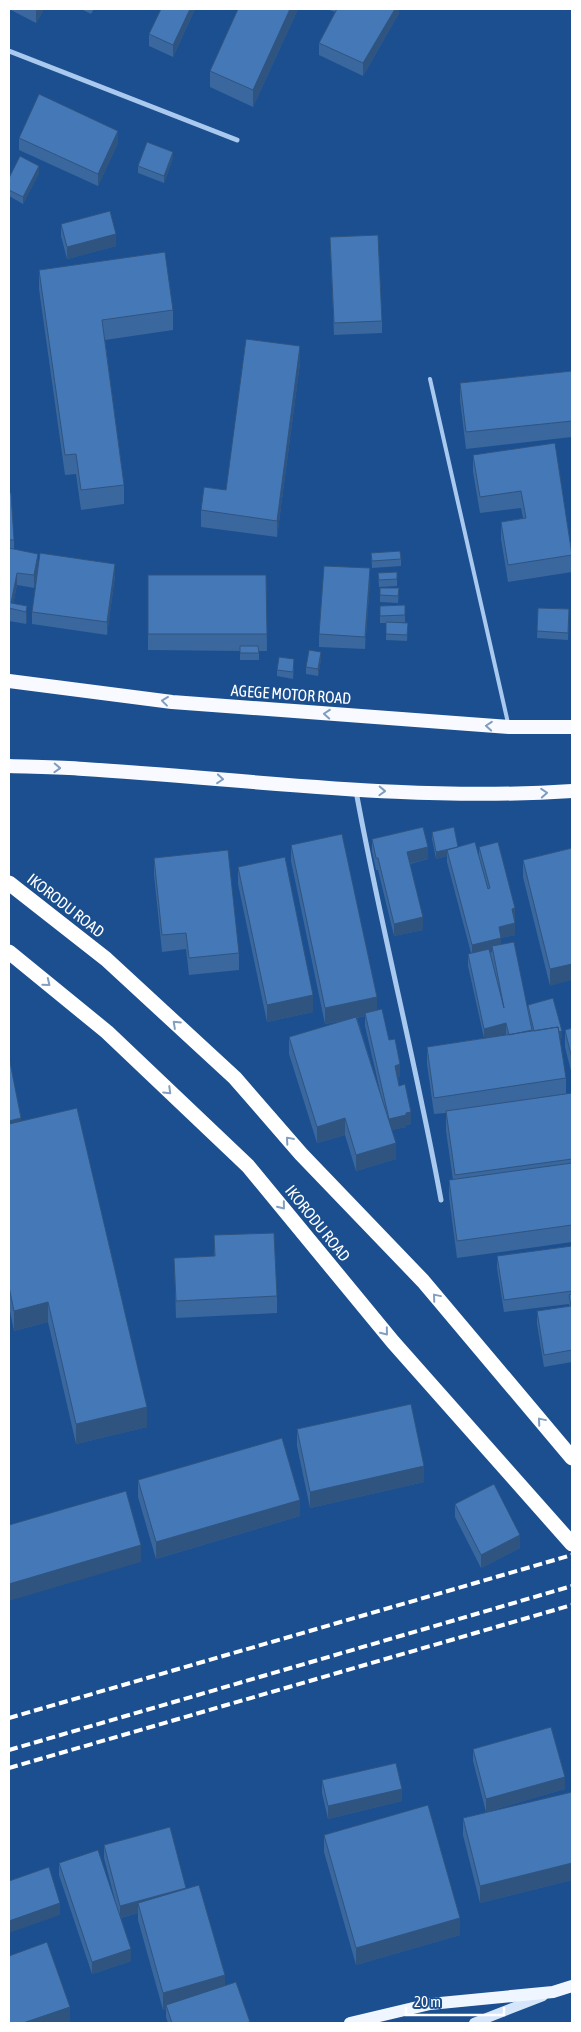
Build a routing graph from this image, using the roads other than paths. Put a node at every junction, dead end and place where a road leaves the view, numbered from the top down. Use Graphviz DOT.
graph roads {
  1 [pos="9,51"];
  2 [pos="237,140"];
  3 [pos="430,379"];
  4 [pos="9,681"];
  5 [pos="509,727"];
  6 [pos="572,727"];
  7 [pos="9,766"];
  8 [pos="356,790"];
  9 [pos="572,791"];
  10 [pos="9,882"];
  11 [pos="9,952"];
  12 [pos="441,1200"];
  13 [pos="572,1458"];
  14 [pos="572,1544"];
  15 [pos="572,1986"];
  16 [pos="553,1992"];
  17 [pos="350,2023"];
  18 [pos="474,2023"];
  1 -- 2 [label="street"];
  3 -- 5 [label="lane"];
  5 -- 4 [label="highway, AGEGE MOTOR ROAD, one-way"];
  5 -- 6 [label="highway, AGEGE MOTOR ROAD"];
  7 -- 8 [label="highway, one-way"];
  8 -- 9 [label="highway, one-way"];
  8 -- 12 [label="street"];
  13 -- 10 [label="highway, IKORODU ROAD, one-way"];
  11 -- 14 [label="highway, IKORODU ROAD, one-way"];
  15 -- 16 [label="main road"];
  16 -- 17 [label="main road"];
  16 -- 18 [label="main road"];
}
